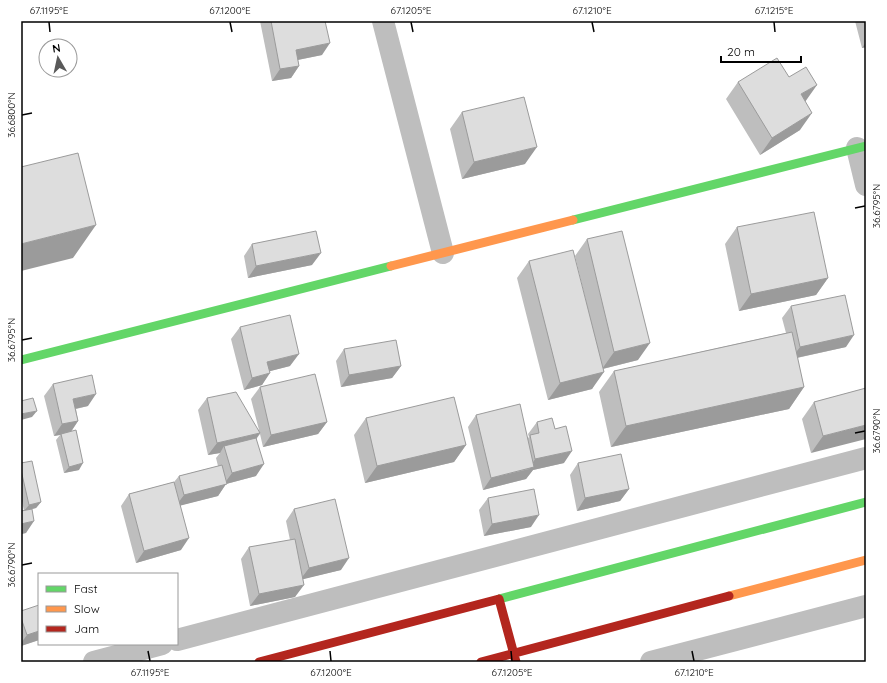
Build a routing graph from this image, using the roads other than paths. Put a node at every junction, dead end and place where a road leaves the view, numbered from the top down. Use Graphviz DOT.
graph roads {
  1 [pos="383,21"];
  2 [pos="862,147"];
  3 [pos="866,185"];
  4 [pos="444,253"];
  5 [pos="21,360"];
  6 [pos="866,458"];
  7 [pos="866,502"];
  8 [pos="866,560"];
  9 [pos="499,599"];
  10 [pos="866,606"];
  11 [pos="178,640"];
  12 [pos="158,645"];
  13 [pos="515,658"];
  14 [pos="94,662"];
  15 [pos="259,662"];
  16 [pos="481,662"];
  17 [pos="652,662"];
  1 -- 4 [label="street"];
  2 -- 3 [label="street"];
  2 -- 4 [label="main road"];
  4 -- 5 [label="main road"];
  6 -- 11 [label="street"];
  7 -- 9 [label="main road"];
  8 -- 13 [label="main road"];
  9 -- 13 [label="main road"];
  9 -- 15 [label="main road"];
  10 -- 17 [label="street"];
  12 -- 14 [label="street"];
  13 -- 16 [label="main road"];
}
